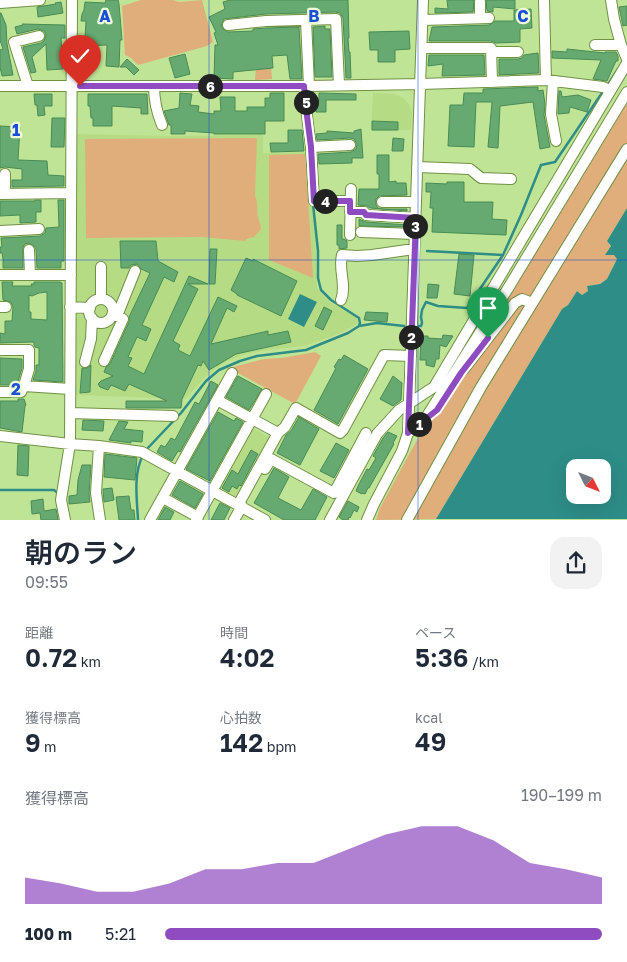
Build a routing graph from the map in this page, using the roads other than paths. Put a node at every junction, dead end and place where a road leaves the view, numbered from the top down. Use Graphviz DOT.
graph roads {
  1 [pos="40,0"];
  2 [pos="72,0"];
  3 [pos="423,0"];
  4 [pos="544,0"];
  5 [pos="611,0"];
  6 [pos="14,1"];
  7 [pos="480,2"];
  8 [pos="0,3"];
  9 [pos="306,20"];
  10 [pos="422,20"];
  11 [pos="228,24"];
  12 [pos="39,36"];
  13 [pos="595,45"];
  14 [pos="621,45"];
  15 [pos="422,48"];
  16 [pos="491,52"];
  17 [pos="518,52"];
  18 [pos="627,59"];
  19 [pos="627,63"];
  20 [pos="549,80"];
  21 [pos="492,82"];
  22 [pos="339,84"];
  23 [pos="420,84"];
  24 [pos="0,86"];
  25 [pos="28,86"];
  26 [pos="72,86"];
  27 [pos="154,86"];
  28 [pos="307,86"];
  29 [pos="610,90"];
  30 [pos="627,92"];
  31 [pos="162,125"];
  32 [pos="556,141"];
  33 [pos="350,146"];
  34 [pos="311,147"];
  35 [pos="627,150"];
  36 [pos="417,167"];
  37 [pos="6,174"];
  38 [pos="511,179"];
  39 [pos="351,189"];
  40 [pos="71,193"];
  41 [pos="2,194"];
  42 [pos="382,202"];
  43 [pos="416,202"];
  44 [pos="350,206"];
  45 [pos="416,218"];
  46 [pos="40,229"];
  47 [pos="0,231"];
  48 [pos="361,232"];
  49 [pos="415,234"];
  50 [pos="350,235"];
  51 [pos="414,249"];
  52 [pos="29,250"];
  53 [pos="101,266"];
  54 [pos="135,271"];
  55 [pos="71,274"];
  56 [pos="0,275"];
  57 [pos="30,275"];
  58 [pos="344,293"];
  59 [pos="101,299"];
  60 [pos="532,303"];
  61 [pos="70,307"];
  62 [pos="91,313"];
  63 [pos="115,315"];
  64 [pos="0,350"];
  65 [pos="411,356"];
  66 [pos="104,361"];
  67 [pos="85,362"];
  68 [pos="232,373"];
  69 [pos="24,386"];
  70 [pos="70,389"];
  71 [pos="0,392"];
  72 [pos="266,394"];
  73 [pos="217,400"];
  74 [pos="410,403"];
  75 [pos="70,413"];
  76 [pos="174,416"];
  77 [pos="427,416"];
  78 [pos="252,419"];
  79 [pos="278,433"];
  80 [pos="366,433"];
  81 [pos="408,433"];
  82 [pos="0,436"];
  83 [pos="70,444"];
  84 [pos="99,446"];
  85 [pos="178,472"];
  86 [pos="213,491"];
  87 [pos="162,498"];
  88 [pos="241,506"];
  89 [pos="197,518"];
  90 [pos="65,520"];
  91 [pos="100,520"];
  92 [pos="150,520"];
  93 [pos="234,520"];
  94 [pos="265,520"];
  95 [pos="330,520"];
  96 [pos="367,520"];
  97 [pos="407,520"];
  1 -- 6 [label="street"];
  2 -- 26 [label="street"];
  3 -- 10 [label="street"];
  4 -- 20 [label="street"];
  5 -- 14 [label="street"];
  6 -- 8 [label="street"];
  7 -- 10 [label="street"];
  9 -- 11 [label="street"];
  9 -- 22 [label="street"];
  9 -- 28 [label="street"];
  10 -- 15 [label="street"];
  12 -- 25 [label="street"];
  13 -- 14 [label="street"];
  14 -- 18 [label="street"];
  15 -- 16 [label="street"];
  15 -- 23 [label="street"];
  16 -- 17 [label="street"];
  16 -- 21 [label="street"];
  19 -- 29 [label="street"];
  20 -- 21 [label="street"];
  20 -- 29 [label="street"];
  20 -- 32 [label="street"];
  21 -- 23 [label="street"];
  22 -- 23 [label="street"];
  22 -- 28 [label="street"];
  23 -- 36 [label="street"];
  24 -- 25 [label="street"];
  25 -- 26 [label="street"];
  26 -- 27 [label="street"];
  26 -- 40 [label="street"];
  27 -- 28 [label="street"];
  27 -- 31 [label="street"];
  28 -- 34 [label="street"];
  29 -- 74 [label="street"];
  30 -- 77 [label="street"];
  33 -- 34 [label="street"];
  34 -- 44 [label="street"];
  35 -- 60 [label="street"];
  36 -- 38 [label="street"];
  36 -- 43 [label="street"];
  37 -- 41 [label="street"];
  39 -- 44 [label="street"];
  40 -- 41 [label="street"];
  40 -- 55 [label="street"];
  42 -- 43 [label="street"];
  43 -- 45 [label="street"];
  44 -- 45 [label="street"];
  44 -- 50 [label="street"];
  45 -- 49 [label="street"];
  46 -- 47 [label="street"];
  48 -- 49 [label="street"];
  49 -- 51 [label="street"];
  51 -- 58 [label="street"];
  51 -- 65 [label="street"];
  52 -- 57 [label="street"];
  53 -- 59 [label="street"];
  54 -- 63 [label="street"];
  55 -- 57 [label="street"];
  55 -- 61 [label="street"];
  56 -- 57 [label="street"];
  59 -- 62 [label="street"];
  59 -- 63 [label="street"];
  60 -- 77 [label="street"];
  60 -- 97 [label="street"];
  61 -- 62 [label="street"];
  61 -- 70 [label="street"];
  62 -- 63 [label="street"];
  62 -- 67 [label="street"];
  63 -- 66 [label="street"];
  64 -- 69 [label="street"];
  65 -- 74 [label="street"];
  65 -- 79 [label="street"];
  68 -- 73 [label="street"];
  69 -- 70 [label="street"];
  69 -- 71 [label="street"];
  70 -- 75 [label="street"];
  72 -- 78 [label="street"];
  73 -- 78 [label="street"];
  73 -- 85 [label="street"];
  74 -- 81 [label="street"];
  74 -- 95 [label="street"];
  75 -- 76 [label="street"];
  75 -- 83 [label="street"];
  77 -- 81 [label="street"];
  78 -- 79 [label="street"];
  78 -- 86 [label="street"];
  79 -- 88 [label="street"];
  80 -- 88 [label="street"];
  81 -- 96 [label="street"];
  82 -- 83 [label="street"];
  83 -- 84 [label="street"];
  83 -- 90 [label="street"];
  84 -- 85 [label="street"];
  84 -- 91 [label="street"];
  85 -- 86 [label="street"];
  85 -- 87 [label="street"];
  86 -- 88 [label="street"];
  86 -- 89 [label="street"];
  87 -- 89 [label="street"];
  87 -- 92 [label="street"];
  88 -- 93 [label="street"];
  88 -- 94 [label="street"];
}
